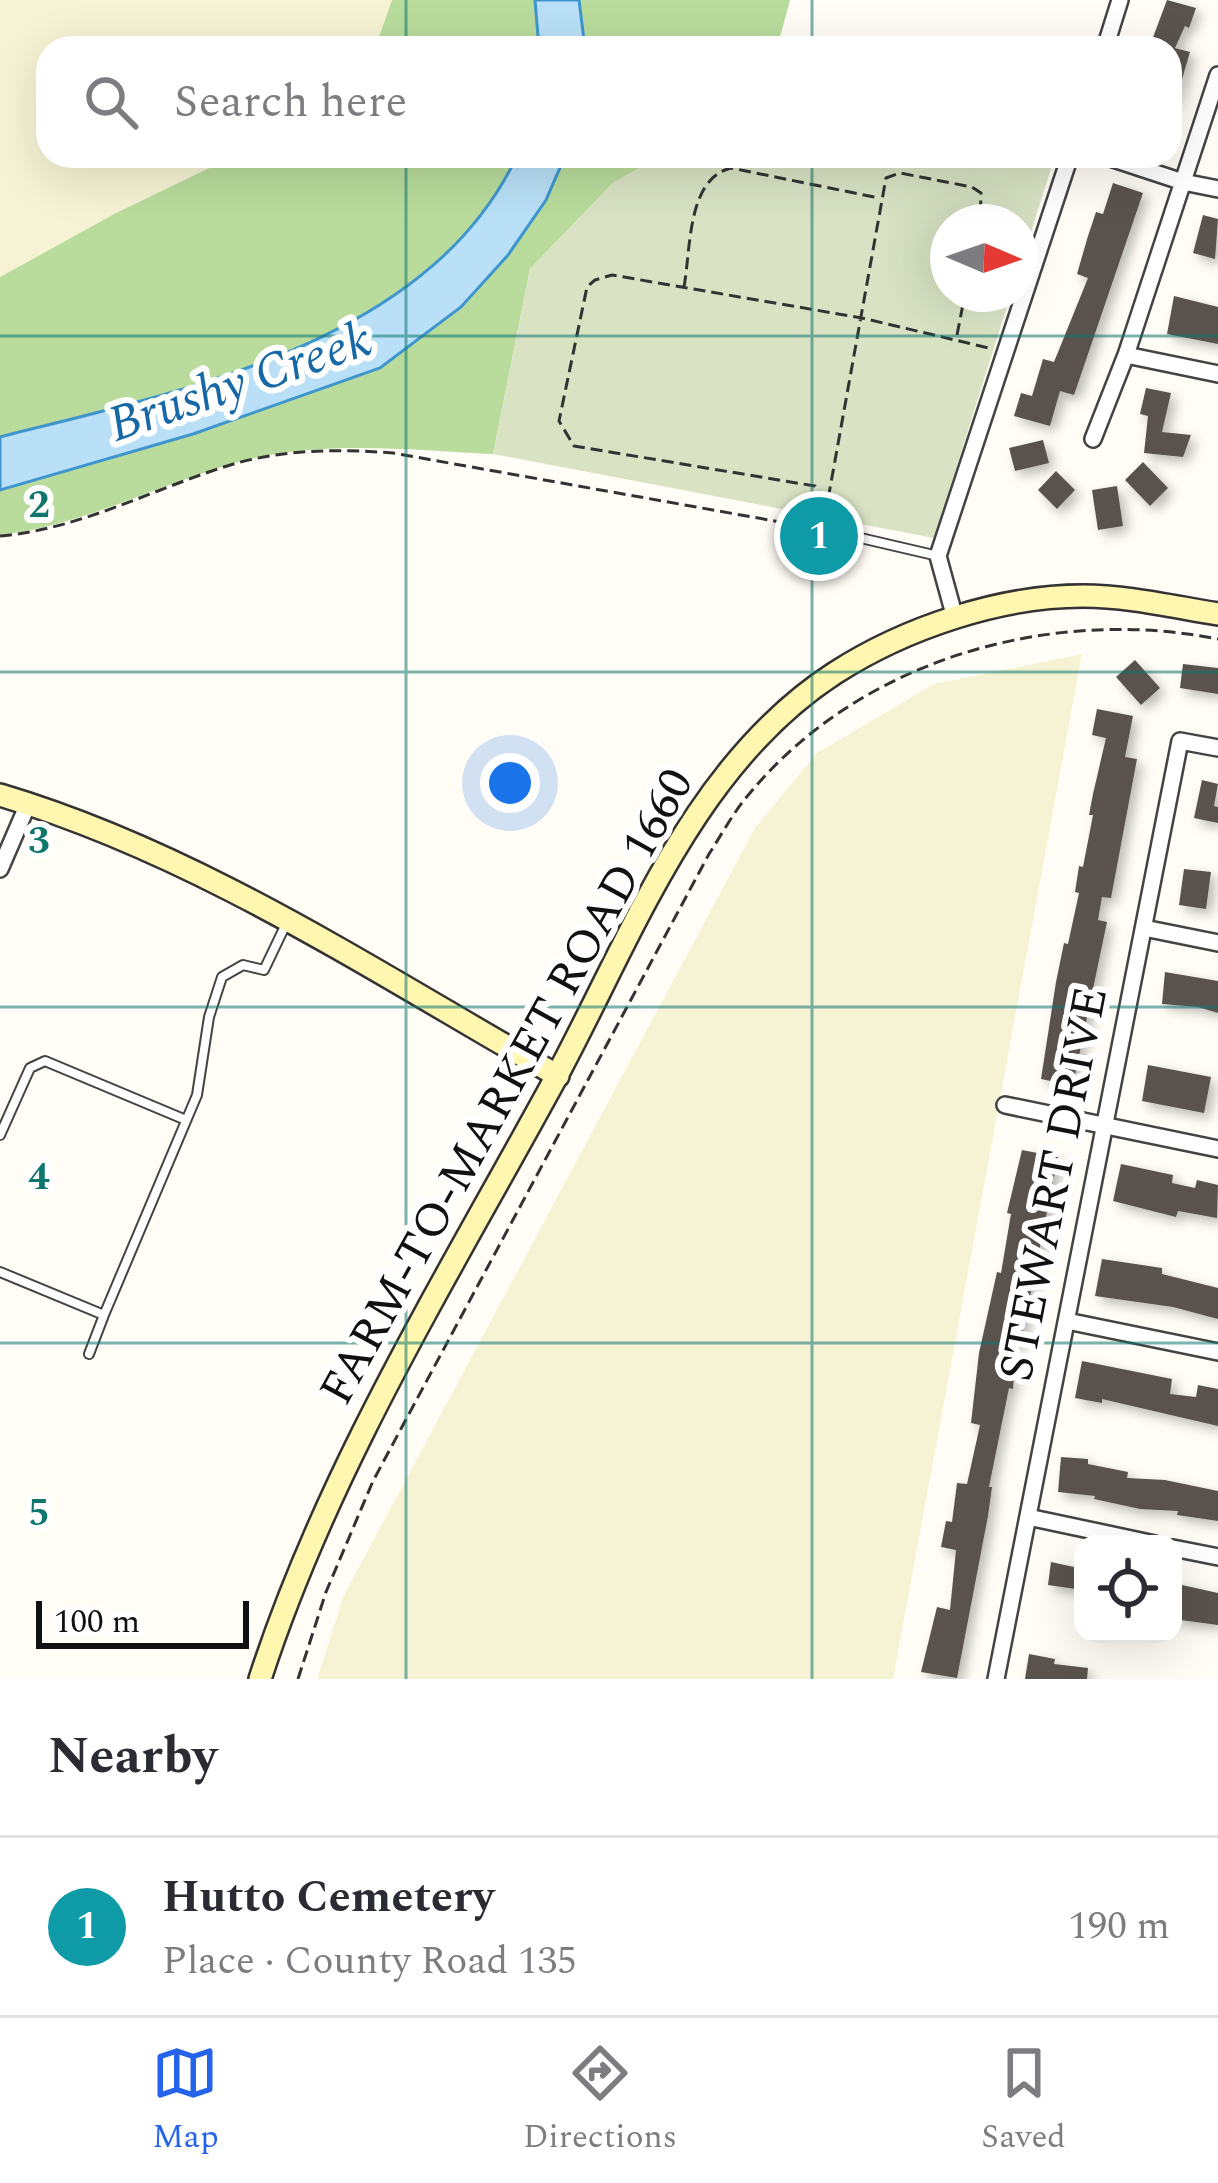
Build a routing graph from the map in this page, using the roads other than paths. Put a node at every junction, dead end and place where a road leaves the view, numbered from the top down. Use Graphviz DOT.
graph roads {
  1 [pos="1120,0"];
  2 [pos="1109,36"];
  3 [pos="1218,75"];
  4 [pos="1066,168"];
  5 [pos="1140,168"];
  6 [pos="1183,182"];
  7 [pos="1218,189"];
  8 [pos="1126,355"];
  9 [pos="1218,374"];
  10 [pos="1093,440"];
  11 [pos="822,529"];
  12 [pos="938,556"];
  13 [pos="1218,614"];
  14 [pos="955,618"];
  15 [pos="1218,748"];
  16 [pos="0,795"];
  17 [pos="28,804"];
  18 [pos="0,869"];
  19 [pos="286,923"];
  20 [pos="1144,928"];
  21 [pos="1218,943"];
  22 [pos="558,1076"];
  23 [pos="1005,1105"];
  24 [pos="186,1120"];
  25 [pos="1105,1126"];
  26 [pos="0,1136"];
  27 [pos="1218,1149"];
  28 [pos="0,1272"];
  29 [pos="104,1315"];
  30 [pos="1067,1321"];
  31 [pos="1218,1352"];
  32 [pos="89,1354"];
  33 [pos="1028,1517"];
  34 [pos="1113,1535"];
  35 [pos="1182,1550"];
  36 [pos="1218,1557"];
  37 [pos="260,1679"];
  38 [pos="997,1679"];
  1 -- 2 [label="street"];
  3 -- 6 [label="street"];
  4 -- 12 [label="street"];
  5 -- 6 [label="street"];
  6 -- 7 [label="street"];
  6 -- 8 [label="street"];
  8 -- 9 [label="street"];
  8 -- 10 [label="street"];
  11 -- 12 [label="lane"];
  12 -- 14 [label="street"];
  13 -- 14 [label="main road, FARM-TO-MARKET ROAD 1660"];
  14 -- 22 [label="main road, FARM-TO-MARKET ROAD 1660"];
  15 -- 20 [label="street, STEWART DRIVE"];
  16 -- 17 [label="main road"];
  17 -- 18 [label="street"];
  17 -- 19 [label="main road"];
  19 -- 22 [label="main road"];
  19 -- 24 [label="lane"];
  20 -- 21 [label="street"];
  20 -- 25 [label="street, STEWART DRIVE"];
  22 -- 37 [label="main road, FARM-TO-MARKET ROAD 1660"];
  23 -- 25 [label="street"];
  24 -- 26 [label="lane"];
  24 -- 29 [label="lane"];
  25 -- 27 [label="street"];
  25 -- 30 [label="street, STEWART DRIVE"];
  28 -- 29 [label="lane"];
  29 -- 32 [label="lane"];
  30 -- 31 [label="street"];
  30 -- 33 [label="street, STEWART DRIVE"];
  33 -- 34 [label="street"];
  33 -- 38 [label="street, STEWART DRIVE"];
  35 -- 36 [label="street"];
}
